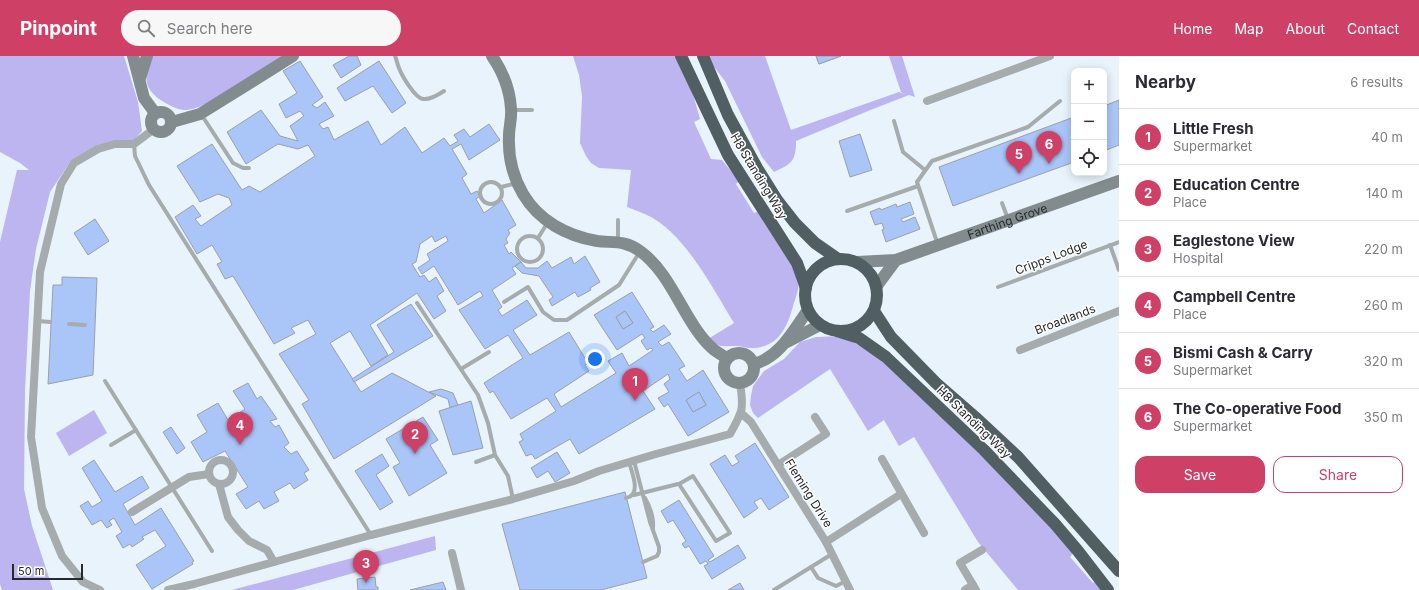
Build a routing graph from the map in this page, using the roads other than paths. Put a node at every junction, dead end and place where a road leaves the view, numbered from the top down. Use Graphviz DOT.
graph roads {
  1 [pos="133,56"];
  2 [pos="147,56"];
  3 [pos="293,56"];
  4 [pos="492,56"];
  5 [pos="681,56"];
  6 [pos="703,56"];
  7 [pos="1050,56"];
  8 [pos="397,57"];
  9 [pos="139,79"];
  10 [pos="444,91"];
  11 [pos="1060,100"];
  12 [pos="927,101"];
  13 [pos="511,110"];
  14 [pos="532,110"];
  15 [pos="155,114"];
  16 [pos="200,114"];
  17 [pos="894,121"];
  18 [pos="172,122"];
  19 [pos="154,129"];
  20 [pos="134,144"];
  21 [pos="249,168"];
  22 [pos="925,170"];
  23 [pos="1119,181"];
  24 [pos="517,183"];
  25 [pos="918,186"];
  26 [pos="501,187"];
  27 [pos="1002,203"];
  28 [pos="847,211"];
  29 [pos="618,220"];
  30 [pos="1008,221"];
  31 [pos="548,222"];
  32 [pos="538,238"];
  33 [pos="618,242"];
  34 [pos="1119,242"];
  35 [pos="1110,245"];
  36 [pos="938,246"];
  37 [pos="640,250"];
  38 [pos="838,259"];
  39 [pos="896,260"];
  40 [pos="857,262"];
  41 [pos="1119,270"];
  42 [pos="876,287"];
  43 [pos="998,287"];
  44 [pos="806,288"];
  45 [pos="504,302"];
  46 [pos="417,303"];
  47 [pos="808,310"];
  48 [pos="874,311"];
  49 [pos="1119,311"];
  50 [pos="37,321"];
  51 [pos="50,322"];
  52 [pos="69,324"];
  53 [pos="85,325"];
  54 [pos="820,325"];
  55 [pos="837,331"];
  56 [pos="784,343"];
  57 [pos="1020,350"];
  58 [pos="489,352"];
  59 [pos="727,358"];
  60 [pos="754,364"];
  61 [pos="461,369"];
  62 [pos="105,381"];
  63 [pos="740,383"];
  64 [pos="741,413"];
  65 [pos="815,417"];
  66 [pos="136,430"];
  67 [pos="111,445"];
  68 [pos="495,455"];
  69 [pos="882,459"];
  70 [pos="631,461"];
  71 [pos="476,462"];
  72 [pos="778,465"];
  73 [pos="209,474"];
  74 [pos="219,484"];
  75 [pos="680,484"];
  76 [pos="172,486"];
  77 [pos="642,493"];
  78 [pos="901,494"];
  79 [pos="634,495"];
  80 [pos="626,498"];
  81 [pos="513,499"];
  82 [pos="132,512"];
  83 [pos="924,533"];
  84 [pos="371,535"];
  85 [pos="826,542"];
  86 [pos="982,550"];
  87 [pos="212,551"];
  88 [pos="452,553"];
  89 [pos="832,554"];
  90 [pos="274,562"];
  91 [pos="643,562"];
  92 [pos="811,567"];
  93 [pos="1117,569"];
  94 [pos="846,581"];
  95 [pos="975,587"];
  96 [pos="100,590"];
  97 [pos="168,590"];
  98 [pos="461,590"];
  99 [pos="774,590"];
  100 [pos="850,590"];
  101 [pos="965,590"];
  102 [pos="1108,590"];
  1 -- 9 [label="street"];
  2 -- 9 [label="street"];
  3 -- 16 [label="street"];
  4 -- 13 [label="street"];
  5 -- 44 [label="highway, H8 Standing Way"];
  6 -- 38 [label="highway, H8 Standing Way"];
  7 -- 12 [label="street"];
  8 -- 10 [label="lane"];
  9 -- 15 [label="street"];
  11 -- 22 [label="lane"];
  13 -- 14 [label="lane"];
  13 -- 24 [label="street"];
  15 -- 18 [label="street"];
  15 -- 19 [label="street"];
  16 -- 18 [label="street"];
  16 -- 21 [label="lane"];
  17 -- 22 [label="lane"];
  18 -- 19 [label="street"];
  19 -- 20 [label="street"];
  20 -- 50 [label="street"];
  20 -- 84 [label="lane"];
  22 -- 25 [label="lane"];
  23 -- 30 [label="street, Farthing Grove"];
  24 -- 26 [label="lane"];
  24 -- 31 [label="street"];
  25 -- 28 [label="lane"];
  25 -- 36 [label="lane"];
  26 -- 26 [label="lane"];
  27 -- 30 [label="lane"];
  29 -- 33 [label="lane"];
  30 -- 36 [label="street, Farthing Grove"];
  31 -- 32 [label="lane"];
  31 -- 33 [label="street"];
  32 -- 32 [label="lane"];
  33 -- 37 [label="street"];
  34 -- 35 [label="lane, Cripps Lodge"];
  35 -- 41 [label="lane"];
  35 -- 43 [label="lane, Cripps Lodge"];
  36 -- 39 [label="street, Farthing Grove"];
  37 -- 45 [label="lane"];
  37 -- 59 [label="street"];
  38 -- 40 [label="highway"];
  38 -- 44 [label="highway"];
  39 -- 40 [label="street, Farthing Grove"];
  39 -- 42 [label="street"];
  40 -- 42 [label="highway"];
  42 -- 48 [label="highway"];
  44 -- 47 [label="highway"];
  46 -- 61 [label="lane"];
  47 -- 54 [label="highway"];
  47 -- 56 [label="street"];
  48 -- 55 [label="highway"];
  48 -- 93 [label="highway, H8 Standing Way"];
  49 -- 57 [label="street, Broadlands"];
  50 -- 51 [label="lane"];
  50 -- 96 [label="street"];
  52 -- 53 [label="lane"];
  54 -- 55 [label="highway"];
  54 -- 56 [label="street"];
  55 -- 102 [label="highway, H8 Standing Way"];
  56 -- 60 [label="street"];
  58 -- 61 [label="lane"];
  59 -- 60 [label="street"];
  59 -- 63 [label="street"];
  60 -- 63 [label="street"];
  61 -- 68 [label="lane"];
  62 -- 66 [label="lane"];
  63 -- 64 [label="street"];
  64 -- 70 [label="street"];
  64 -- 72 [label="street, Fleming Drive"];
  65 -- 72 [label="street"];
  66 -- 67 [label="lane"];
  66 -- 76 [label="lane"];
  68 -- 71 [label="lane"];
  68 -- 81 [label="lane"];
  69 -- 78 [label="street"];
  70 -- 77 [label="lane"];
  70 -- 79 [label="lane"];
  70 -- 81 [label="street"];
  72 -- 85 [label="street, Fleming Drive"];
  73 -- 74 [label="street"];
  73 -- 74 [label="street"];
  73 -- 76 [label="street"];
  74 -- 90 [label="street"];
  75 -- 75 [label="lane"];
  75 -- 77 [label="lane"];
  76 -- 82 [label="street"];
  76 -- 87 [label="lane"];
  77 -- 79 [label="lane"];
  77 -- 91 [label="lane"];
  78 -- 83 [label="street"];
  78 -- 85 [label="street"];
  79 -- 80 [label="lane"];
  81 -- 84 [label="street"];
  84 -- 90 [label="street"];
  85 -- 89 [label="street, Fleming Drive"];
  86 -- 95 [label="street"];
  88 -- 98 [label="street"];
  89 -- 92 [label="lane"];
  89 -- 94 [label="street, Fleming Drive"];
  90 -- 97 [label="street"];
  92 -- 94 [label="lane"];
  92 -- 99 [label="lane"];
  94 -- 100 [label="street, Fleming Drive"];
  95 -- 101 [label="street"];
}
